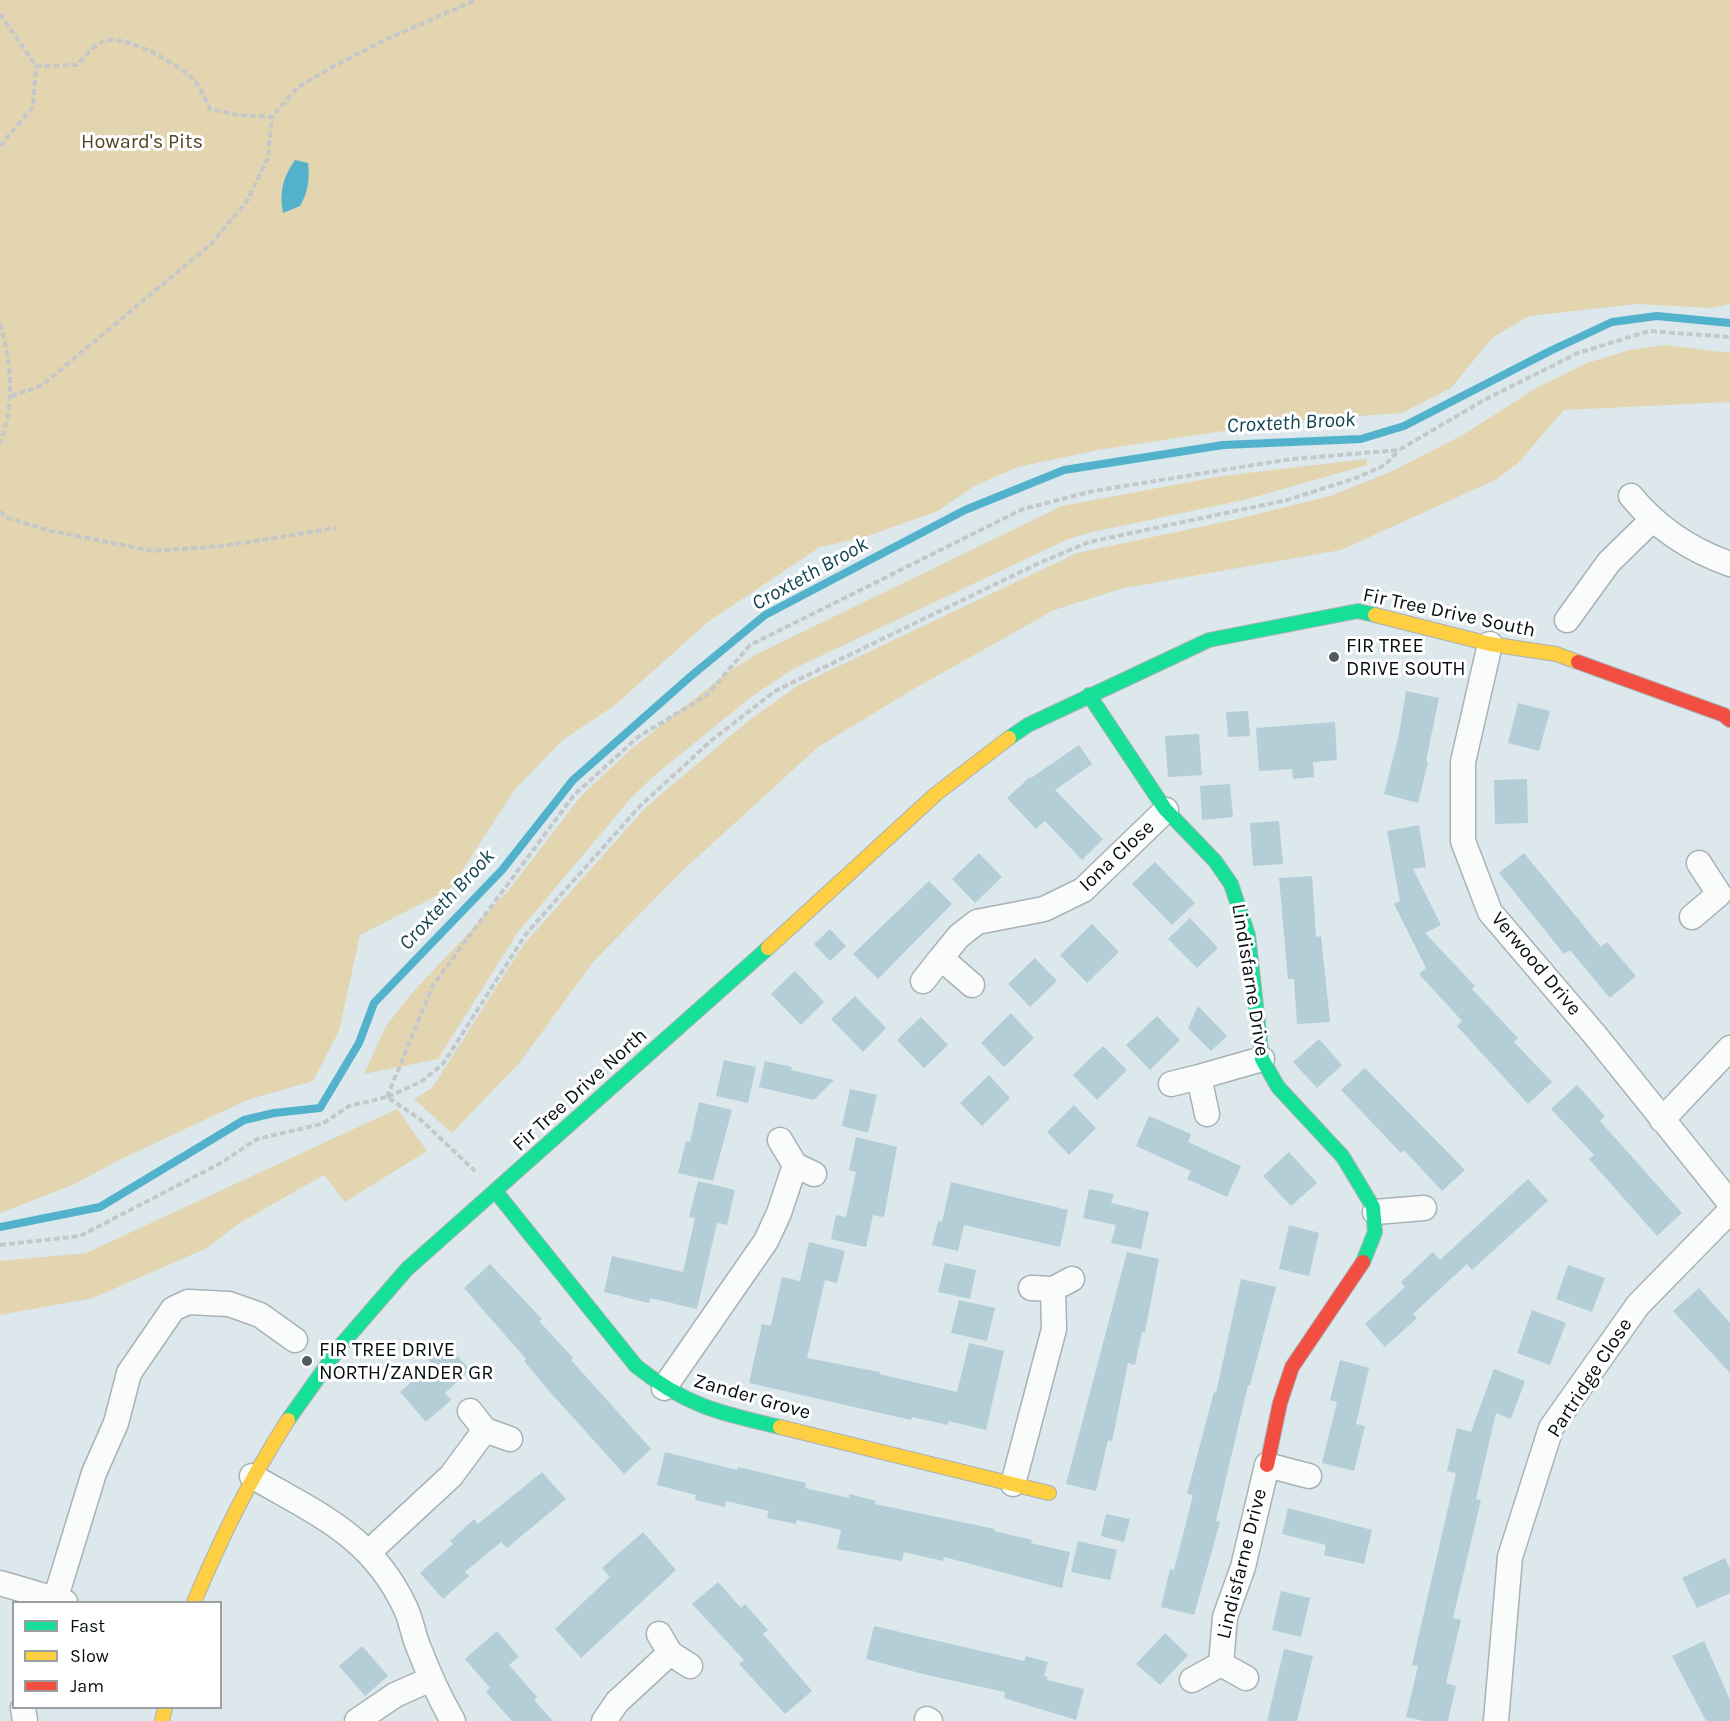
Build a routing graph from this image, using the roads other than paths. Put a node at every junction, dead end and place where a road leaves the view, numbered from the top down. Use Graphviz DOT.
graph roads {
  1 [pos="1631,496"];
  2 [pos="1651,521"];
  3 [pos="1730,564"];
  4 [pos="1567,621"];
  5 [pos="1490,644"];
  6 [pos="1089,695"];
  7 [pos="1730,720"];
  8 [pos="1166,810"];
  9 [pos="1699,863"];
  10 [pos="1725,900"];
  11 [pos="1692,917"];
  12 [pos="941,958"];
  13 [pos="923,981"];
  14 [pos="972,985"];
  15 [pos="1730,1048"];
  16 [pos="1262,1059"];
  17 [pos="1199,1077"];
  18 [pos="1171,1084"];
  19 [pos="1208,1114"];
  20 [pos="1662,1120"];
  21 [pos="780,1140"];
  22 [pos="496,1192"];
  23 [pos="1730,1203"];
  24 [pos="1424,1208"];
  25 [pos="1730,1211"];
  26 [pos="1375,1212"];
  27 [pos="1052,1286"];
  28 [pos="295,1340"];
  29 [pos="664,1388"];
  30 [pos="470,1411"];
  31 [pos="485,1430"];
  32 [pos="510,1439"];
  33 [pos="1267,1465"];
  34 [pos="252,1476"];
  35 [pos="1309,1476"];
  36 [pos="1013,1484"];
  37 [pos="1049,1493"];
  38 [pos="370,1551"];
  39 [pos="0,1583"];
  40 [pos="31,1598"];
  41 [pos="60,1601"];
  42 [pos="194,1601"];
  43 [pos="1221,1664"];
  44 [pos="690,1666"];
  45 [pos="1246,1678"];
  46 [pos="432,1679"];
  47 [pos="1192,1680"];
  48 [pos="357,1721"];
  49 [pos="453,1721"];
  50 [pos="604,1721"];
  51 [pos="1496,1721"];
  1 -- 2 [label="street"];
  2 -- 3 [label="street"];
  2 -- 4 [label="street"];
  5 -- 6 [label="street, Fir Tree Drive South"];
  5 -- 7 [label="street, Fir Tree Drive South"];
  5 -- 20 [label="street, Verwood Drive"];
  6 -- 8 [label="street, Lindisfarne Drive"];
  6 -- 22 [label="street, Fir Tree Drive North"];
  8 -- 12 [label="street, Iona Close"];
  8 -- 16 [label="street, Lindisfarne Drive"];
  9 -- 10 [label="street"];
  10 -- 11 [label="street"];
  12 -- 13 [label="street, Iona Close"];
  12 -- 14 [label="street"];
  15 -- 20 [label="street"];
  16 -- 17 [label="street"];
  16 -- 26 [label="street, Lindisfarne Drive"];
  17 -- 18 [label="street"];
  17 -- 19 [label="street"];
  20 -- 23 [label="street, Verwood Drive"];
  21 -- 29 [label="street"];
  22 -- 29 [label="street, Zander Grove"];
  22 -- 34 [label="street, Fir Tree Drive North"];
  24 -- 26 [label="street"];
  25 -- 51 [label="street, Partridge Close"];
  26 -- 33 [label="street, Lindisfarne Drive"];
  27 -- 36 [label="street"];
  28 -- 41 [label="street"];
  29 -- 36 [label="street, Zander Grove"];
  30 -- 31 [label="street"];
  31 -- 32 [label="street"];
  31 -- 38 [label="street"];
  33 -- 35 [label="street, Lindisfarne Drive"];
  33 -- 43 [label="street, Lindisfarne Drive"];
  34 -- 38 [label="street"];
  34 -- 42 [label="street, Fir Tree Drive North"];
  36 -- 37 [label="street, Zander Grove"];
  38 -- 46 [label="street"];
  39 -- 40 [label="street"];
  40 -- 41 [label="street"];
  43 -- 45 [label="street, Lindisfarne Drive"];
  43 -- 47 [label="street, Lindisfarne Drive"];
  44 -- 50 [label="street"];
  46 -- 48 [label="street"];
  46 -- 49 [label="street"];
}
